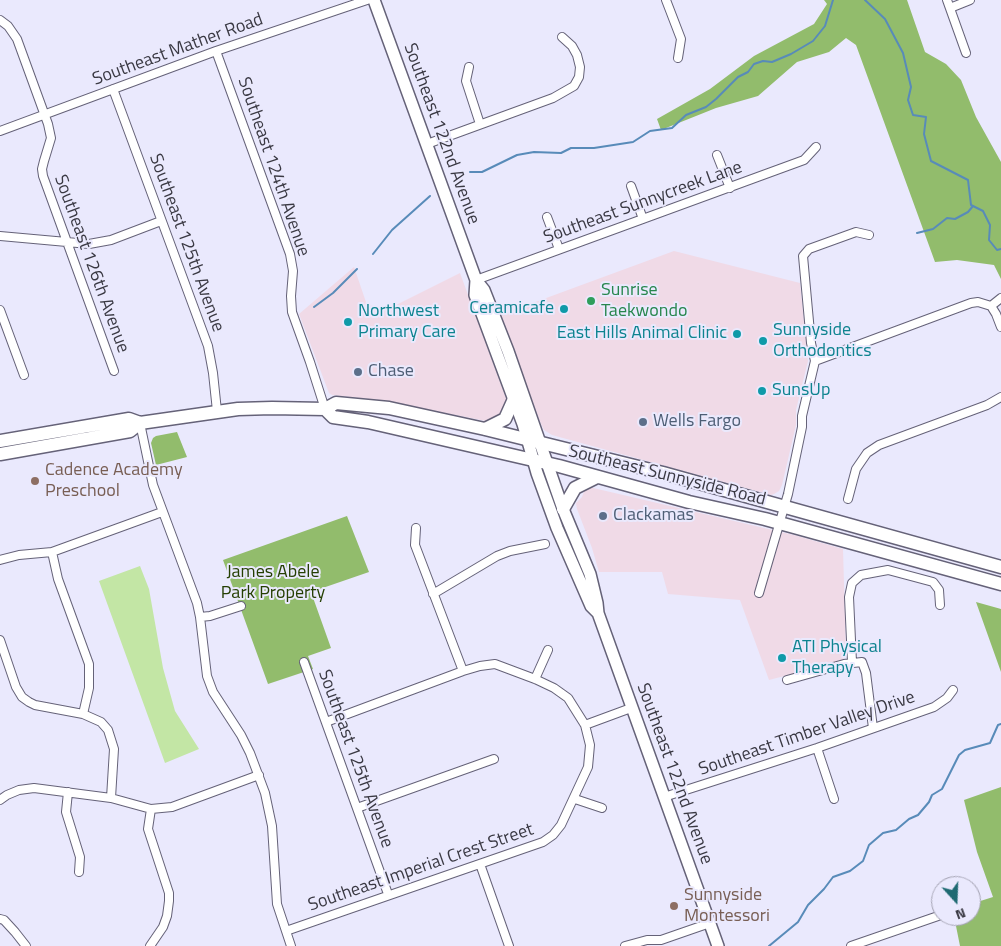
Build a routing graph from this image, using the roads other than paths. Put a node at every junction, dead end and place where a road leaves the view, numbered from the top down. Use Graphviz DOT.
graph roads {
  1 [pos="367,0"];
  2 [pos="374,0"];
  3 [pos="666,0"];
  4 [pos="970,0"];
  5 [pos="949,4"];
  6 [pos="0,20"];
  7 [pos="562,37"];
  8 [pos="216,52"];
  9 [pos="966,53"];
  10 [pos="678,58"];
  11 [pos="469,67"];
  12 [pos="113,89"];
  13 [pos="45,115"];
  14 [pos="480,124"];
  15 [pos="0,131"];
  16 [pos="427,144"];
  17 [pos="816,147"];
  18 [pos="717,155"];
  19 [pos="631,186"];
  20 [pos="730,188"];
  21 [pos="547,217"];
  22 [pos="643,219"];
  23 [pos="161,221"];
  24 [pos="869,235"];
  25 [pos="0,236"];
  26 [pos="66,242"];
  27 [pos="559,249"];
  28 [pos="476,280"];
  29 [pos="1001,298"];
  30 [pos="990,306"];
  31 [pos="0,310"];
  32 [pos="486,324"];
  33 [pos="1001,327"];
  34 [pos="508,351"];
  35 [pos="815,360"];
  36 [pos="114,371"];
  37 [pos="24,375"];
  38 [pos="1001,397"];
  39 [pos="514,399"];
  40 [pos="389,408"];
  41 [pos="325,409"];
  42 [pos="217,411"];
  43 [pos="368,422"];
  44 [pos="140,423"];
  45 [pos="485,429"];
  46 [pos="58,431"];
  47 [pos="0,441"];
  48 [pos="534,441"];
  49 [pos="37,448"];
  50 [pos="0,454"];
  51 [pos="533,460"];
  52 [pos="547,463"];
  53 [pos="597,477"];
  54 [pos="848,499"];
  55 [pos="784,507"];
  56 [pos="563,509"];
  57 [pos="162,512"];
  58 [pos="779,523"];
  59 [pos="416,528"];
  60 [pos="545,544"];
  61 [pos="52,552"];
  62 [pos="0,560"];
  63 [pos="1001,567"];
  64 [pos="1001,584"];
  65 [pos="759,593"];
  66 [pos="433,594"];
  67 [pos="940,605"];
  68 [pos="241,606"];
  69 [pos="598,613"];
  70 [pos="200,617"];
  71 [pos="0,640"];
  72 [pos="548,650"];
  73 [pos="304,662"];
  74 [pos="852,662"];
  75 [pos="463,671"];
  76 [pos="535,678"];
  77 [pos="787,680"];
  78 [pos="953,690"];
  79 [pos="631,708"];
  80 [pos="83,714"];
  81 [pos="326,722"];
  82 [pos="586,725"];
  83 [pos="873,728"];
  84 [pos="817,748"];
  85 [pos="494,759"];
  86 [pos="259,775"];
  87 [pos="68,792"];
  88 [pos="664,797"];
  89 [pos="111,798"];
  90 [pos="575,799"];
  91 [pos="834,799"];
  92 [pos="0,800"];
  93 [pos="357,808"];
  94 [pos="602,808"];
  95 [pos="151,809"];
  96 [pos="480,864"];
  97 [pos="79,872"];
  98 [pos="388,894"];
  99 [pos="931,918"];
  100 [pos="0,919"];
  101 [pos="710,923"];
  102 [pos="286,931"];
  103 [pos="26,946"];
  104 [pos="150,946"];
  105 [pos="291,946"];
  106 [pos="510,946"];
  107 [pos="625,946"];
  108 [pos="718,946"];
  109 [pos="851,946"];
  1 -- 8 [label="street, Southeast Mather Road"];
  2 -- 16 [label="main road, Southeast 122nd Avenue"];
  3 -- 10 [label="street"];
  4 -- 5 [label="street"];
  5 -- 9 [label="street"];
  6 -- 13 [label="street, Southeast 126th Avenue"];
  7 -- 14 [label="street"];
  8 -- 12 [label="street, Southeast Mather Road"];
  8 -- 41 [label="street, Southeast 124th Avenue"];
  11 -- 14 [label="street"];
  12 -- 13 [label="street, Southeast Mather Road"];
  12 -- 23 [label="street, Southeast 125th Avenue"];
  13 -- 15 [label="street, Southeast Mather Road"];
  13 -- 26 [label="street, Southeast 126th Avenue"];
  14 -- 16 [label="street"];
  16 -- 28 [label="main road, Southeast 122nd Avenue"];
  17 -- 20 [label="street, Southeast Sunnycreek Lane"];
  18 -- 20 [label="street"];
  19 -- 22 [label="street"];
  20 -- 22 [label="street, Southeast Sunnycreek Lane"];
  21 -- 27 [label="street"];
  22 -- 27 [label="street, Southeast Sunnycreek Lane"];
  23 -- 26 [label="street"];
  23 -- 42 [label="street, Southeast 125th Avenue"];
  24 -- 35 [label="street"];
  25 -- 26 [label="street"];
  26 -- 36 [label="street, Southeast 126th Avenue"];
  27 -- 28 [label="street, Southeast Sunnycreek Lane"];
  28 -- 32 [label="main road, Southeast 122nd Avenue"];
  28 -- 34 [label="main road, Southeast 122nd Avenue"];
  29 -- 30 [label="street"];
  30 -- 33 [label="street"];
  30 -- 35 [label="street"];
  31 -- 37 [label="street"];
  32 -- 34 [label="main road"];
  32 -- 39 [label="main road, Southeast 122nd Avenue"];
  34 -- 48 [label="main road, Southeast 122nd Avenue"];
  35 -- 55 [label="street"];
  38 -- 54 [label="street"];
  39 -- 45 [label="main road"];
  39 -- 48 [label="main road, Southeast 122nd Avenue"];
  40 -- 41 [label="main road, Southeast Sunnyside Road"];
  40 -- 43 [label="main road"];
  40 -- 45 [label="main road, Southeast Sunnyside Road"];
  41 -- 42 [label="main road, Southeast Sunnyside Road"];
  41 -- 43 [label="main road, Southeast Sunnyside Road"];
  42 -- 44 [label="main road, Southeast Sunnyside Road"];
  43 -- 51 [label="main road, Southeast Sunnyside Road"];
  44 -- 46 [label="main road, Southeast Sunnyside Road"];
  44 -- 49 [label="main road, Southeast Sunnyside Road"];
  44 -- 57 [label="street"];
  45 -- 48 [label="main road, Southeast Sunnyside Road"];
  46 -- 47 [label="main road, Southeast Sunnyside Road"];
  46 -- 49 [label="main road"];
  48 -- 51 [label="main road, Southeast 122nd Avenue"];
  48 -- 52 [label="main road, Southeast 122nd Avenue"];
  48 -- 55 [label="main road, Southeast Sunnyside Road"];
  49 -- 50 [label="main road, Southeast Sunnyside Road"];
  51 -- 52 [label="main road, Southeast Sunnyside Road"];
  51 -- 69 [label="main road, Southeast 122nd Avenue"];
  52 -- 53 [label="main road, Southeast Sunnyside Road"];
  52 -- 56 [label="main road, Southeast 122nd Avenue"];
  53 -- 56 [label="main road"];
  53 -- 58 [label="main road, Southeast Sunnyside Road"];
  55 -- 58 [label="street"];
  55 -- 63 [label="main road, Southeast Sunnyside Road"];
  56 -- 69 [label="main road, Southeast 122nd Avenue"];
  57 -- 61 [label="street"];
  57 -- 70 [label="street"];
  58 -- 64 [label="main road, Southeast Sunnyside Road"];
  58 -- 65 [label="street"];
  59 -- 66 [label="street"];
  60 -- 66 [label="street"];
  61 -- 62 [label="street"];
  61 -- 80 [label="street"];
  66 -- 75 [label="street"];
  67 -- 74 [label="street"];
  68 -- 70 [label="street"];
  69 -- 79 [label="main road, Southeast 122nd Avenue"];
  70 -- 86 [label="street"];
  71 -- 80 [label="street"];
  72 -- 76 [label="street"];
  73 -- 81 [label="street, Southeast 125th Avenue"];
  74 -- 77 [label="street"];
  74 -- 83 [label="street"];
  75 -- 76 [label="street"];
  75 -- 81 [label="street"];
  76 -- 82 [label="street"];
  78 -- 83 [label="street, Southeast Timber Valley Drive"];
  79 -- 82 [label="street"];
  79 -- 88 [label="main road, Southeast 122nd Avenue"];
  80 -- 89 [label="street"];
  81 -- 93 [label="street, Southeast 125th Avenue"];
  82 -- 90 [label="street, Southeast Imperial Crest Street"];
  83 -- 84 [label="street, Southeast Timber Valley Drive"];
  84 -- 88 [label="street, Southeast Timber Valley Drive"];
  84 -- 91 [label="street"];
  85 -- 93 [label="street"];
  86 -- 95 [label="street"];
  86 -- 102 [label="street"];
  87 -- 89 [label="street"];
  87 -- 92 [label="street"];
  87 -- 97 [label="street"];
  88 -- 101 [label="main road, Southeast 122nd Avenue"];
  89 -- 95 [label="street"];
  90 -- 94 [label="street"];
  90 -- 96 [label="street, Southeast Imperial Crest Street"];
  93 -- 98 [label="street, Southeast 125th Avenue"];
  95 -- 104 [label="street"];
  96 -- 98 [label="street, Southeast Imperial Crest Street"];
  96 -- 106 [label="street"];
  98 -- 102 [label="street, Southeast Imperial Crest Street"];
  99 -- 109 [label="street"];
  100 -- 103 [label="street"];
  101 -- 107 [label="street"];
  101 -- 108 [label="main road, Southeast 122nd Avenue"];
  102 -- 105 [label="street"];
}
